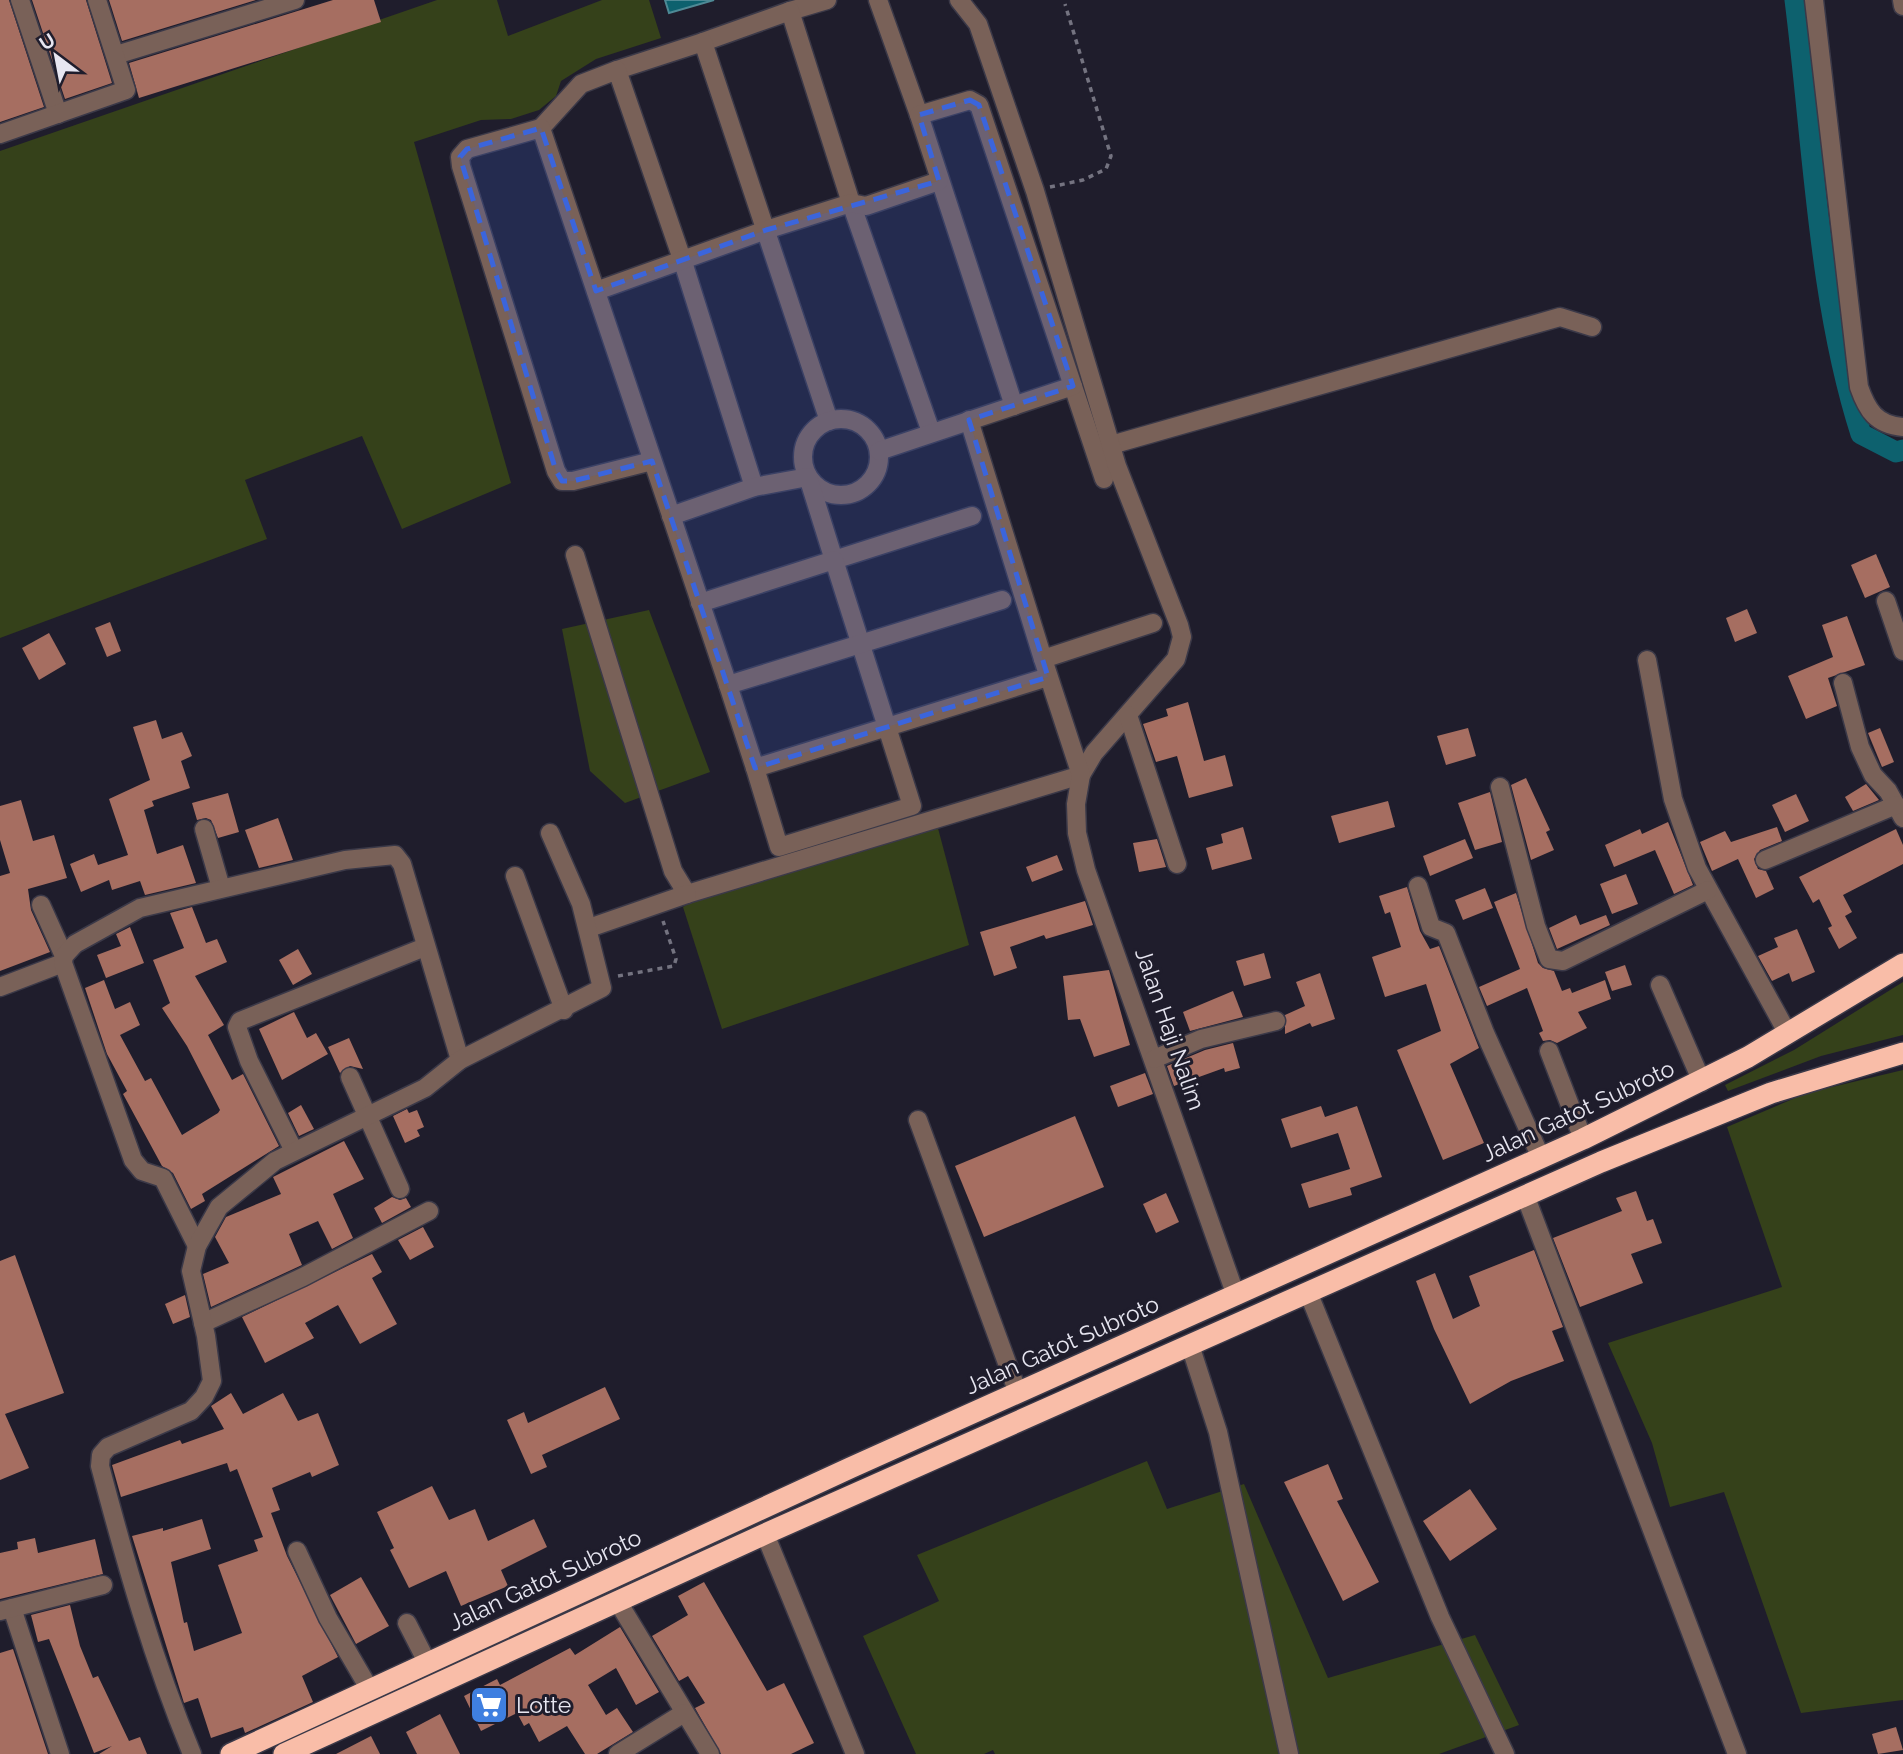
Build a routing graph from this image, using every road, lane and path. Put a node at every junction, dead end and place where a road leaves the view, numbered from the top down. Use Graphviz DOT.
graph roads {
  1 [pos="20,0"];
  2 [pos="97,0"];
  3 [pos="295,0"];
  4 [pos="827,0"];
  5 [pos="878,0"];
  6 [pos="960,0"];
  7 [pos="1814,0"];
  8 [pos="1902,0"];
  9 [pos="266,4"];
  10 [pos="1065,4"];
  11 [pos="1903,6"];
  12 [pos="790,11"];
  13 [pos="703,42"];
  14 [pos="116,55"];
  15 [pos="617,70"];
  16 [pos="58,114"];
  17 [pos="919,115"];
  18 [pos="541,128"];
  19 [pos="0,134"];
  20 [pos="939,181"];
  21 [pos="1035,191"];
  22 [pos="851,203"];
  23 [pos="766,230"];
  24 [pos="683,262"];
  25 [pos="596,291"];
  26 [pos="1592,327"];
  27 [pos="1073,386"];
  28 [pos="1014,406"];
  29 [pos="969,420"];
  30 [pos="829,421"];
  31 [pos="1903,427"];
  32 [pos="931,432"];
  33 [pos="1111,445"];
  34 [pos="879,451"];
  35 [pos="652,461"];
  36 [pos="808,477"];
  37 [pos="1104,479"];
  38 [pos="754,487"];
  39 [pos="671,516"];
  40 [pos="972,516"];
  41 [pos="575,555"];
  42 [pos="834,560"];
  43 [pos="1002,600"];
  44 [pos="1886,601"];
  45 [pos="700,603"];
  46 [pos="1153,623"];
  47 [pos="861,644"];
  48 [pos="1903,651"];
  49 [pos="1647,660"];
  50 [pos="1046,668"];
  51 [pos="1843,683"];
  52 [pos="728,685"];
  53 [pos="1128,715"];
  54 [pos="887,725"];
  55 [pos="755,768"];
  56 [pos="1081,775"];
  57 [pos="1500,787"];
  58 [pos="1899,812"];
  59 [pos="204,829"];
  60 [pos="550,833"];
  61 [pos="1765,860"];
  62 [pos="1177,864"];
  63 [pos="515,876"];
  64 [pos="1418,886"];
  65 [pos="221,888"];
  66 [pos="1708,890"];
  67 [pos="687,894"];
  68 [pos="41,905"];
  69 [pos="657,906"];
  70 [pos="589,929"];
  71 [pos="425,947"];
  72 [pos="63,959"];
  73 [pos="1903,964"];
  74 [pos="602,979"];
  75 [pos="1660,985"];
  76 [pos="0,988"];
  77 [pos="564,1010"];
  78 [pos="1276,1021"];
  79 [pos="1788,1034"];
  80 [pos="1549,1051"];
  81 [pos="1903,1053"];
  82 [pos="1154,1059"];
  83 [pos="460,1060"];
  84 [pos="350,1077"];
  85 [pos="1702,1082"];
  86 [pos="369,1116"];
  87 [pos="918,1120"];
  88 [pos="1583,1139"];
  89 [pos="293,1152"];
  90 [pos="1541,1158"];
  91 [pos="400,1189"];
  92 [pos="1525,1195"];
  93 [pos="429,1211"];
  94 [pos="197,1246"];
  95 [pos="1308,1292"];
  96 [pos="1236,1296"];
  97 [pos="203,1323"];
  98 [pos="1190,1345"];
  99 [pos="1018,1393"];
  100 [pos="765,1534"];
  101 [pos="297,1551"];
  102 [pos="103,1585"];
  103 [pos="618,1602"];
  104 [pos="6,1610"];
  105 [pos="407,1623"];
  106 [pos="428,1664"];
  107 [pos="370,1690"];
  108 [pos="684,1713"];
  109 [pos="60,1754"];
  110 [pos="192,1754"];
  111 [pos="231,1754"];
  112 [pos="284,1754"];
  113 [pos="618,1754"];
  114 [pos="710,1754"];
  115 [pos="855,1754"];
  116 [pos="1289,1754"];
  117 [pos="1506,1754"];
  118 [pos="1737,1754"];
  1 -- 16 [label="street"];
  2 -- 14 [label="street"];
  3 -- 9 [label="street"];
  4 -- 12 [label="street"];
  5 -- 17 [label="street"];
  6 -- 21 [label="street"];
  7 -- 31 [label="street"];
  8 -- 11 [label="street"];
  9 -- 14 [label="street"];
  10 -- 21 [label="path"];
  12 -- 13 [label="street"];
  12 -- 22 [label="street"];
  13 -- 15 [label="street"];
  13 -- 23 [label="street"];
  14 -- 16 [label="street"];
  15 -- 18 [label="street"];
  15 -- 24 [label="street"];
  16 -- 19 [label="street"];
  17 -- 20 [label="street"];
  17 -- 27 [label="street"];
  18 -- 25 [label="street"];
  18 -- 35 [label="street"];
  20 -- 22 [label="street"];
  20 -- 28 [label="street"];
  21 -- 33 [label="street"];
  22 -- 23 [label="street"];
  22 -- 32 [label="street"];
  23 -- 24 [label="street"];
  23 -- 30 [label="street"];
  24 -- 25 [label="street"];
  24 -- 38 [label="street"];
  25 -- 35 [label="street"];
  26 -- 33 [label="street"];
  27 -- 28 [label="street"];
  27 -- 37 [label="street"];
  28 -- 29 [label="street"];
  29 -- 32 [label="street"];
  29 -- 50 [label="street"];
  30 -- 34 [label="street"];
  30 -- 36 [label="street"];
  32 -- 34 [label="street"];
  33 -- 53 [label="street"];
  34 -- 36 [label="street"];
  35 -- 39 [label="street"];
  36 -- 38 [label="street"];
  36 -- 42 [label="street"];
  38 -- 39 [label="street"];
  39 -- 45 [label="street"];
  40 -- 42 [label="street"];
  41 -- 67 [label="street"];
  42 -- 45 [label="street"];
  42 -- 47 [label="street"];
  43 -- 47 [label="street"];
  44 -- 48 [label="street"];
  45 -- 52 [label="street"];
  46 -- 50 [label="street"];
  47 -- 52 [label="street"];
  47 -- 54 [label="street"];
  49 -- 66 [label="street"];
  50 -- 54 [label="street"];
  50 -- 56 [label="street"];
  51 -- 58 [label="street"];
  52 -- 55 [label="street"];
  53 -- 56 [label="street"];
  53 -- 62 [label="street"];
  54 -- 55 [label="street"];
  54 -- 55 [label="street"];
  56 -- 67 [label="street"];
  56 -- 82 [label="street, Jalan Haji Nalim"];
  57 -- 66 [label="street"];
  58 -- 61 [label="street"];
  59 -- 65 [label="street"];
  60 -- 70 [label="street"];
  63 -- 77 [label="street"];
  64 -- 90 [label="street"];
  65 -- 71 [label="street"];
  65 -- 72 [label="street"];
  66 -- 79 [label="street"];
  67 -- 69 [label="street"];
  68 -- 72 [label="street"];
  69 -- 70 [label="street"];
  69 -- 74 [label="path"];
  70 -- 74 [label="street"];
  71 -- 83 [label="street"];
  71 -- 89 [label="street"];
  72 -- 76 [label="street"];
  72 -- 94 [label="street"];
  73 -- 79 [label="highway, Jalan Gatot Subroto"];
  74 -- 77 [label="street"];
  75 -- 85 [label="street"];
  77 -- 83 [label="street"];
  78 -- 82 [label="street"];
  79 -- 85 [label="highway, Jalan Gatot Subroto"];
  80 -- 88 [label="street"];
  81 -- 92 [label="highway"];
  82 -- 96 [label="street, Jalan Haji Nalim"];
  83 -- 86 [label="street"];
  84 -- 86 [label="street"];
  85 -- 88 [label="highway, Jalan Gatot Subroto"];
  86 -- 89 [label="street"];
  86 -- 91 [label="street"];
  87 -- 99 [label="street"];
  88 -- 90 [label="highway, Jalan Gatot Subroto"];
  89 -- 94 [label="street"];
  90 -- 96 [label="highway, Jalan Gatot Subroto"];
  92 -- 95 [label="highway"];
  92 -- 118 [label="street"];
  93 -- 97 [label="street"];
  94 -- 97 [label="street"];
  95 -- 98 [label="highway"];
  95 -- 117 [label="street"];
  96 -- 99 [label="highway, Jalan Gatot Subroto"];
  97 -- 110 [label="street"];
  98 -- 100 [label="highway"];
  98 -- 116 [label="street"];
  99 -- 106 [label="highway, Jalan Gatot Subroto"];
  100 -- 103 [label="highway"];
  100 -- 115 [label="street"];
  101 -- 107 [label="street"];
  102 -- 104 [label="street"];
  103 -- 108 [label="street"];
  103 -- 112 [label="highway"];
  104 -- 109 [label="street"];
  105 -- 106 [label="street"];
  106 -- 107 [label="highway, Jalan Gatot Subroto"];
  107 -- 111 [label="highway, Jalan Gatot Subroto"];
  108 -- 113 [label="street"];
  108 -- 114 [label="street"];
}
